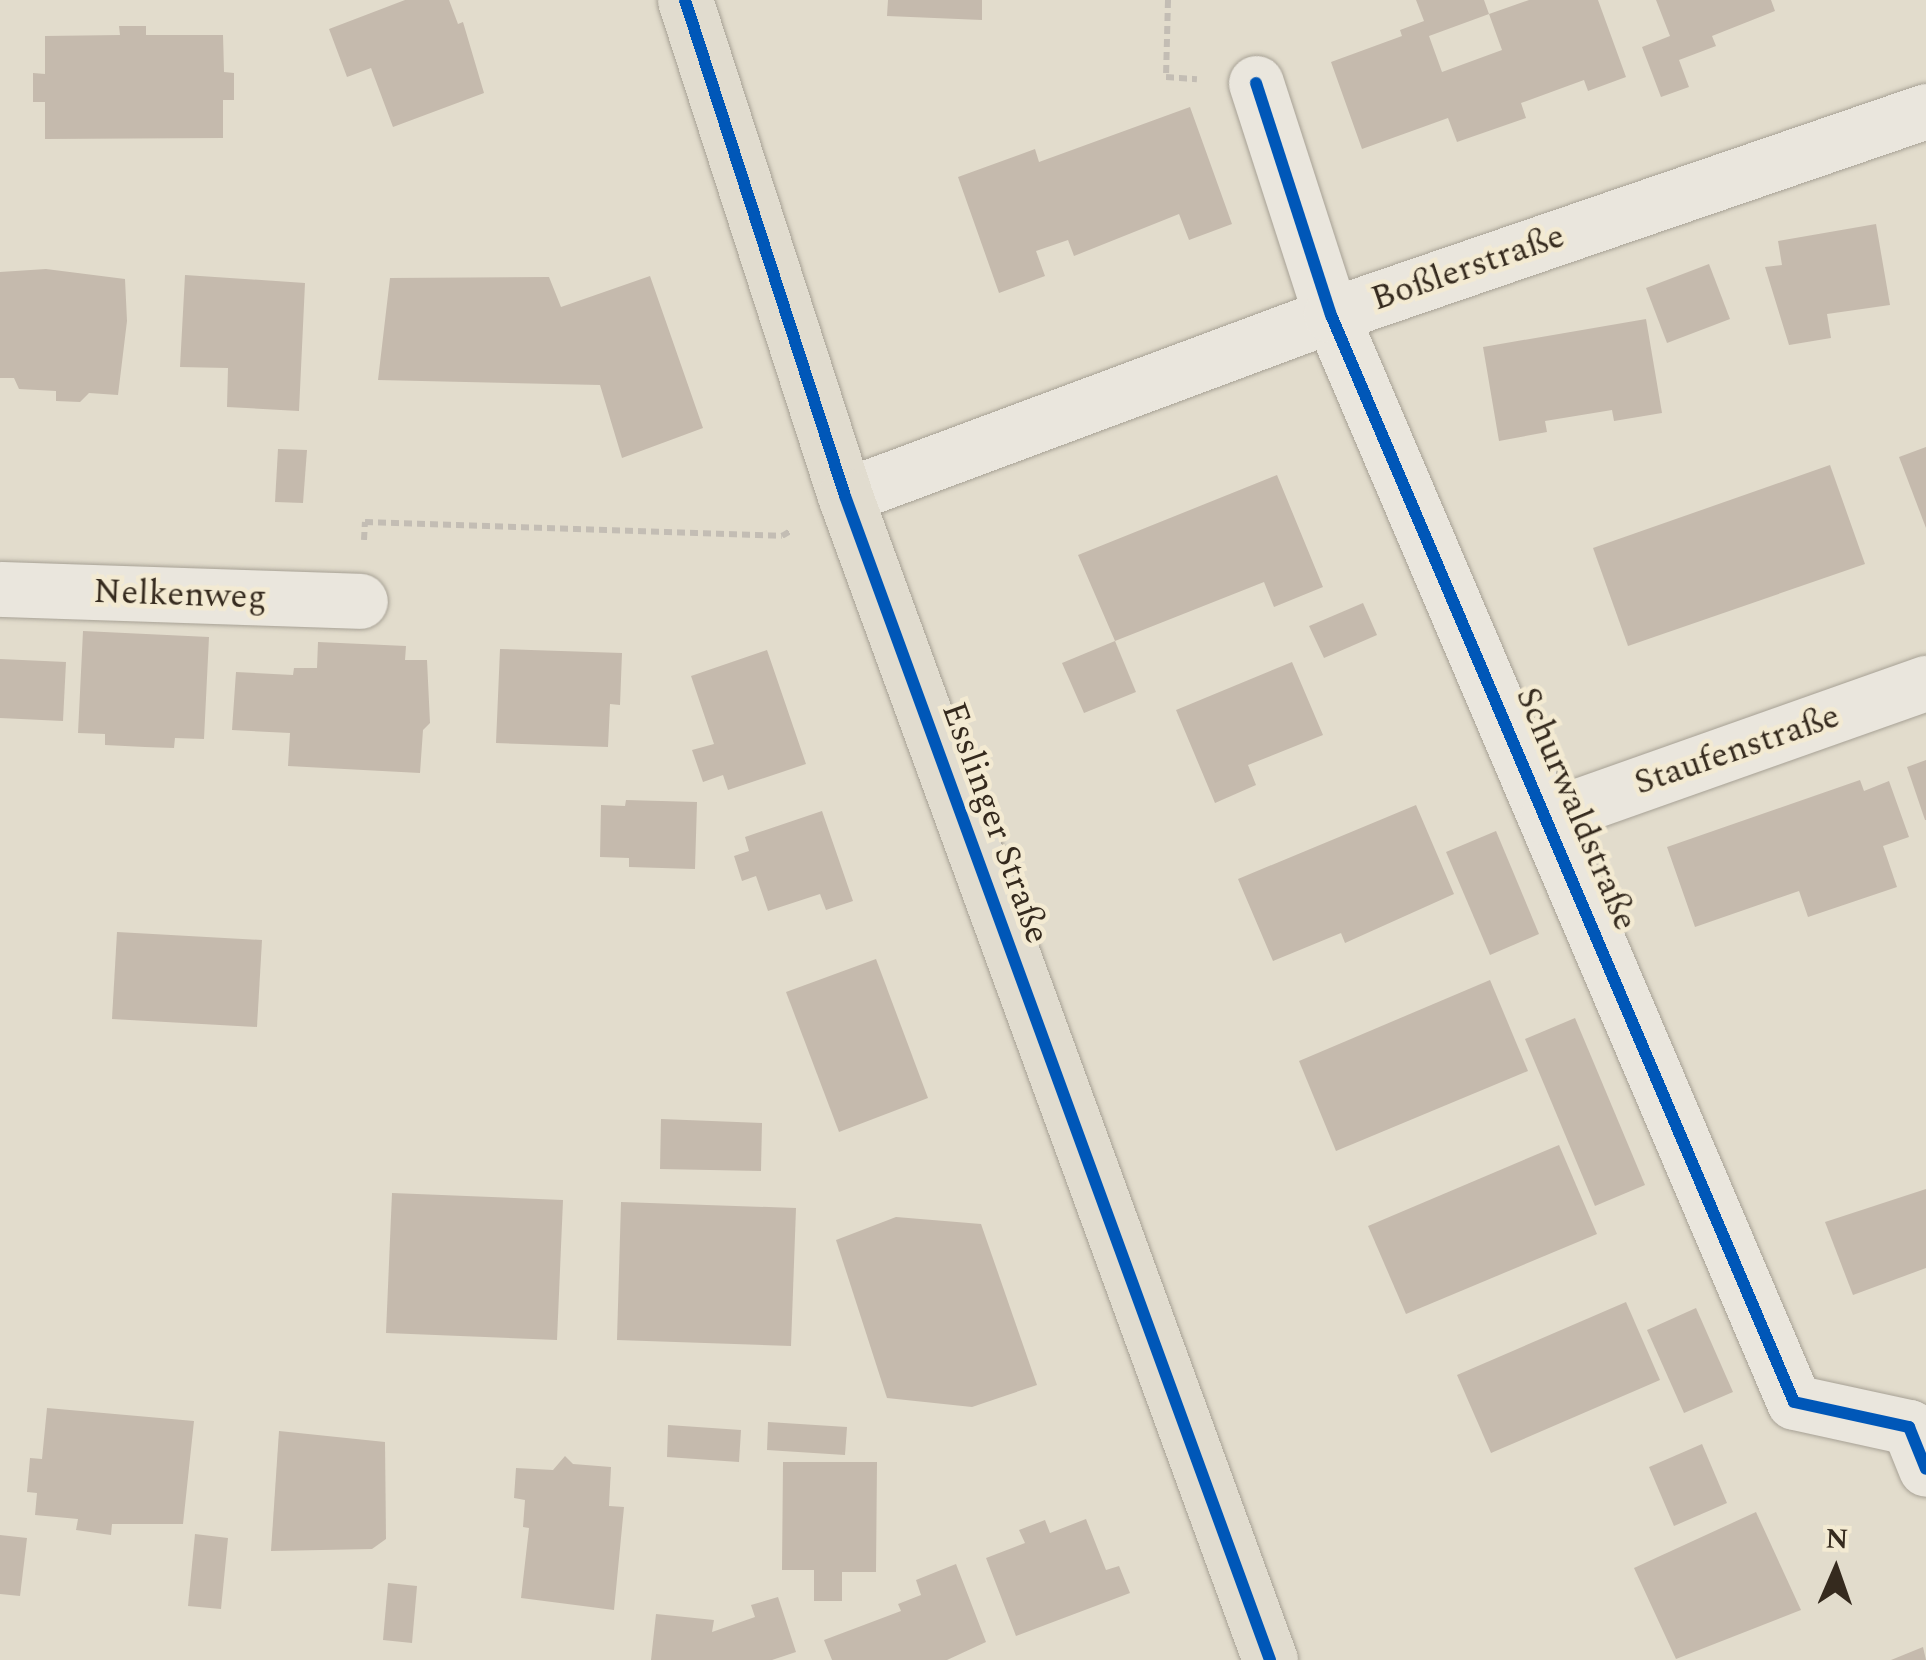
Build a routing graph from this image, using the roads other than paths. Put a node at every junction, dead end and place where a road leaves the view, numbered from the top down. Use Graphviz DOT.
graph roads {
  1 [pos="685,0"];
  2 [pos="1256,83"];
  3 [pos="1926,110"];
  4 [pos="1331,316"];
  5 [pos="845,496"];
  6 [pos="0,589"];
  7 [pos="360,601"];
  8 [pos="1926,683"];
  9 [pos="1547,817"];
  10 [pos="1920,1439"];
  11 [pos="1270,1660"];
  1 -- 5 [label="main road, Esslinger Straße"];
  2 -- 4 [label="street, Schurwaldstraße"];
  3 -- 4 [label="street, Boßlerstraße"];
  4 -- 5 [label="street, Boßlerstraße"];
  4 -- 9 [label="street, Schurwaldstraße"];
  5 -- 11 [label="main road, Esslinger Straße"];
  6 -- 7 [label="street, Nelkenweg"];
  8 -- 9 [label="street, Staufenstraße"];
  9 -- 10 [label="street, Schurwaldstraße"];
}
